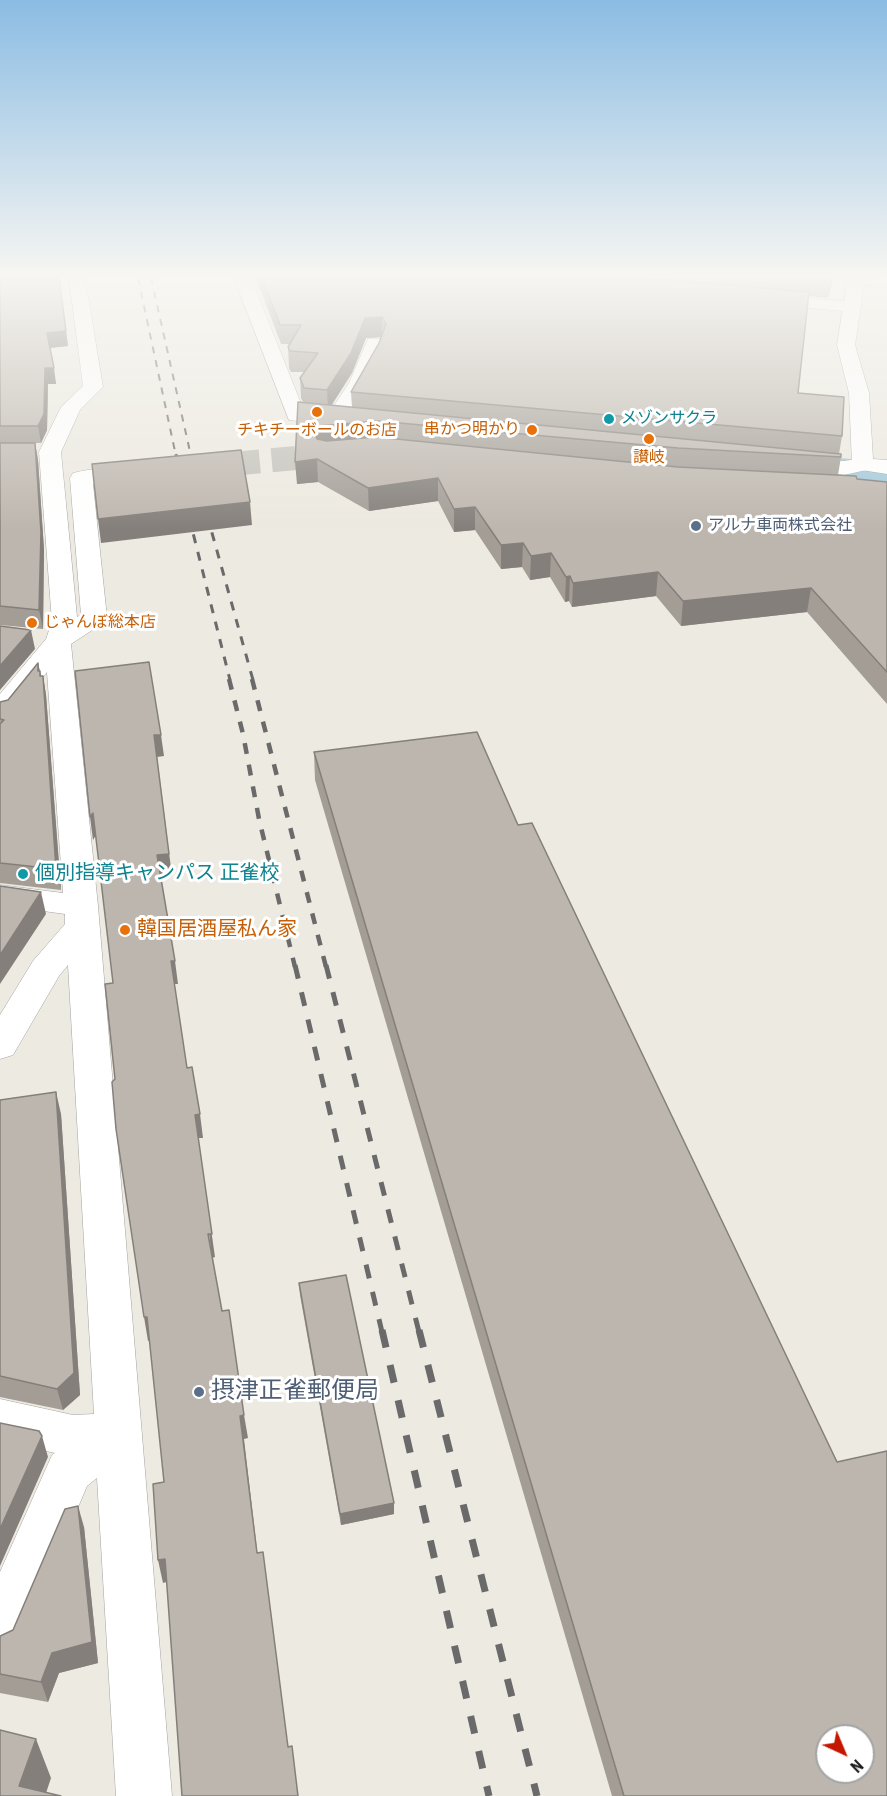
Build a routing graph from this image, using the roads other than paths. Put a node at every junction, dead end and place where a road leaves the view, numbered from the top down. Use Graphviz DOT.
graph roads {
  1 [pos="89,362"];
  2 [pos="275,362"];
  3 [pos="370,362"];
  4 [pos="851,362"];
  5 [pos="335,419"];
  6 [pos="358,422"];
  7 [pos="774,462"];
  8 [pos="887,467"];
  9 [pos="121,475"];
  10 [pos="853,481"];
  11 [pos="46,640"];
  12 [pos="0,712"];
  13 [pos="0,895"];
  14 [pos="81,917"];
  15 [pos="0,1046"];
  16 [pos="0,1420"];
  17 [pos="119,1435"];
  18 [pos="0,1632"];
  19 [pos="144,1796"];
  1 -- 11 [label="street"];
  2 -- 5 [label="street"];
  3 -- 5 [label="street"];
  4 -- 10 [label="street"];
  5 -- 6 [label="street"];
  7 -- 10 [label="street"];
  8 -- 10 [label="street"];
  9 -- 11 [label="street"];
  11 -- 12 [label="street"];
  11 -- 14 [label="street"];
  13 -- 14 [label="street"];
  14 -- 15 [label="street"];
  14 -- 17 [label="street"];
  16 -- 17 [label="street"];
  17 -- 18 [label="street"];
  17 -- 19 [label="street"];
}
